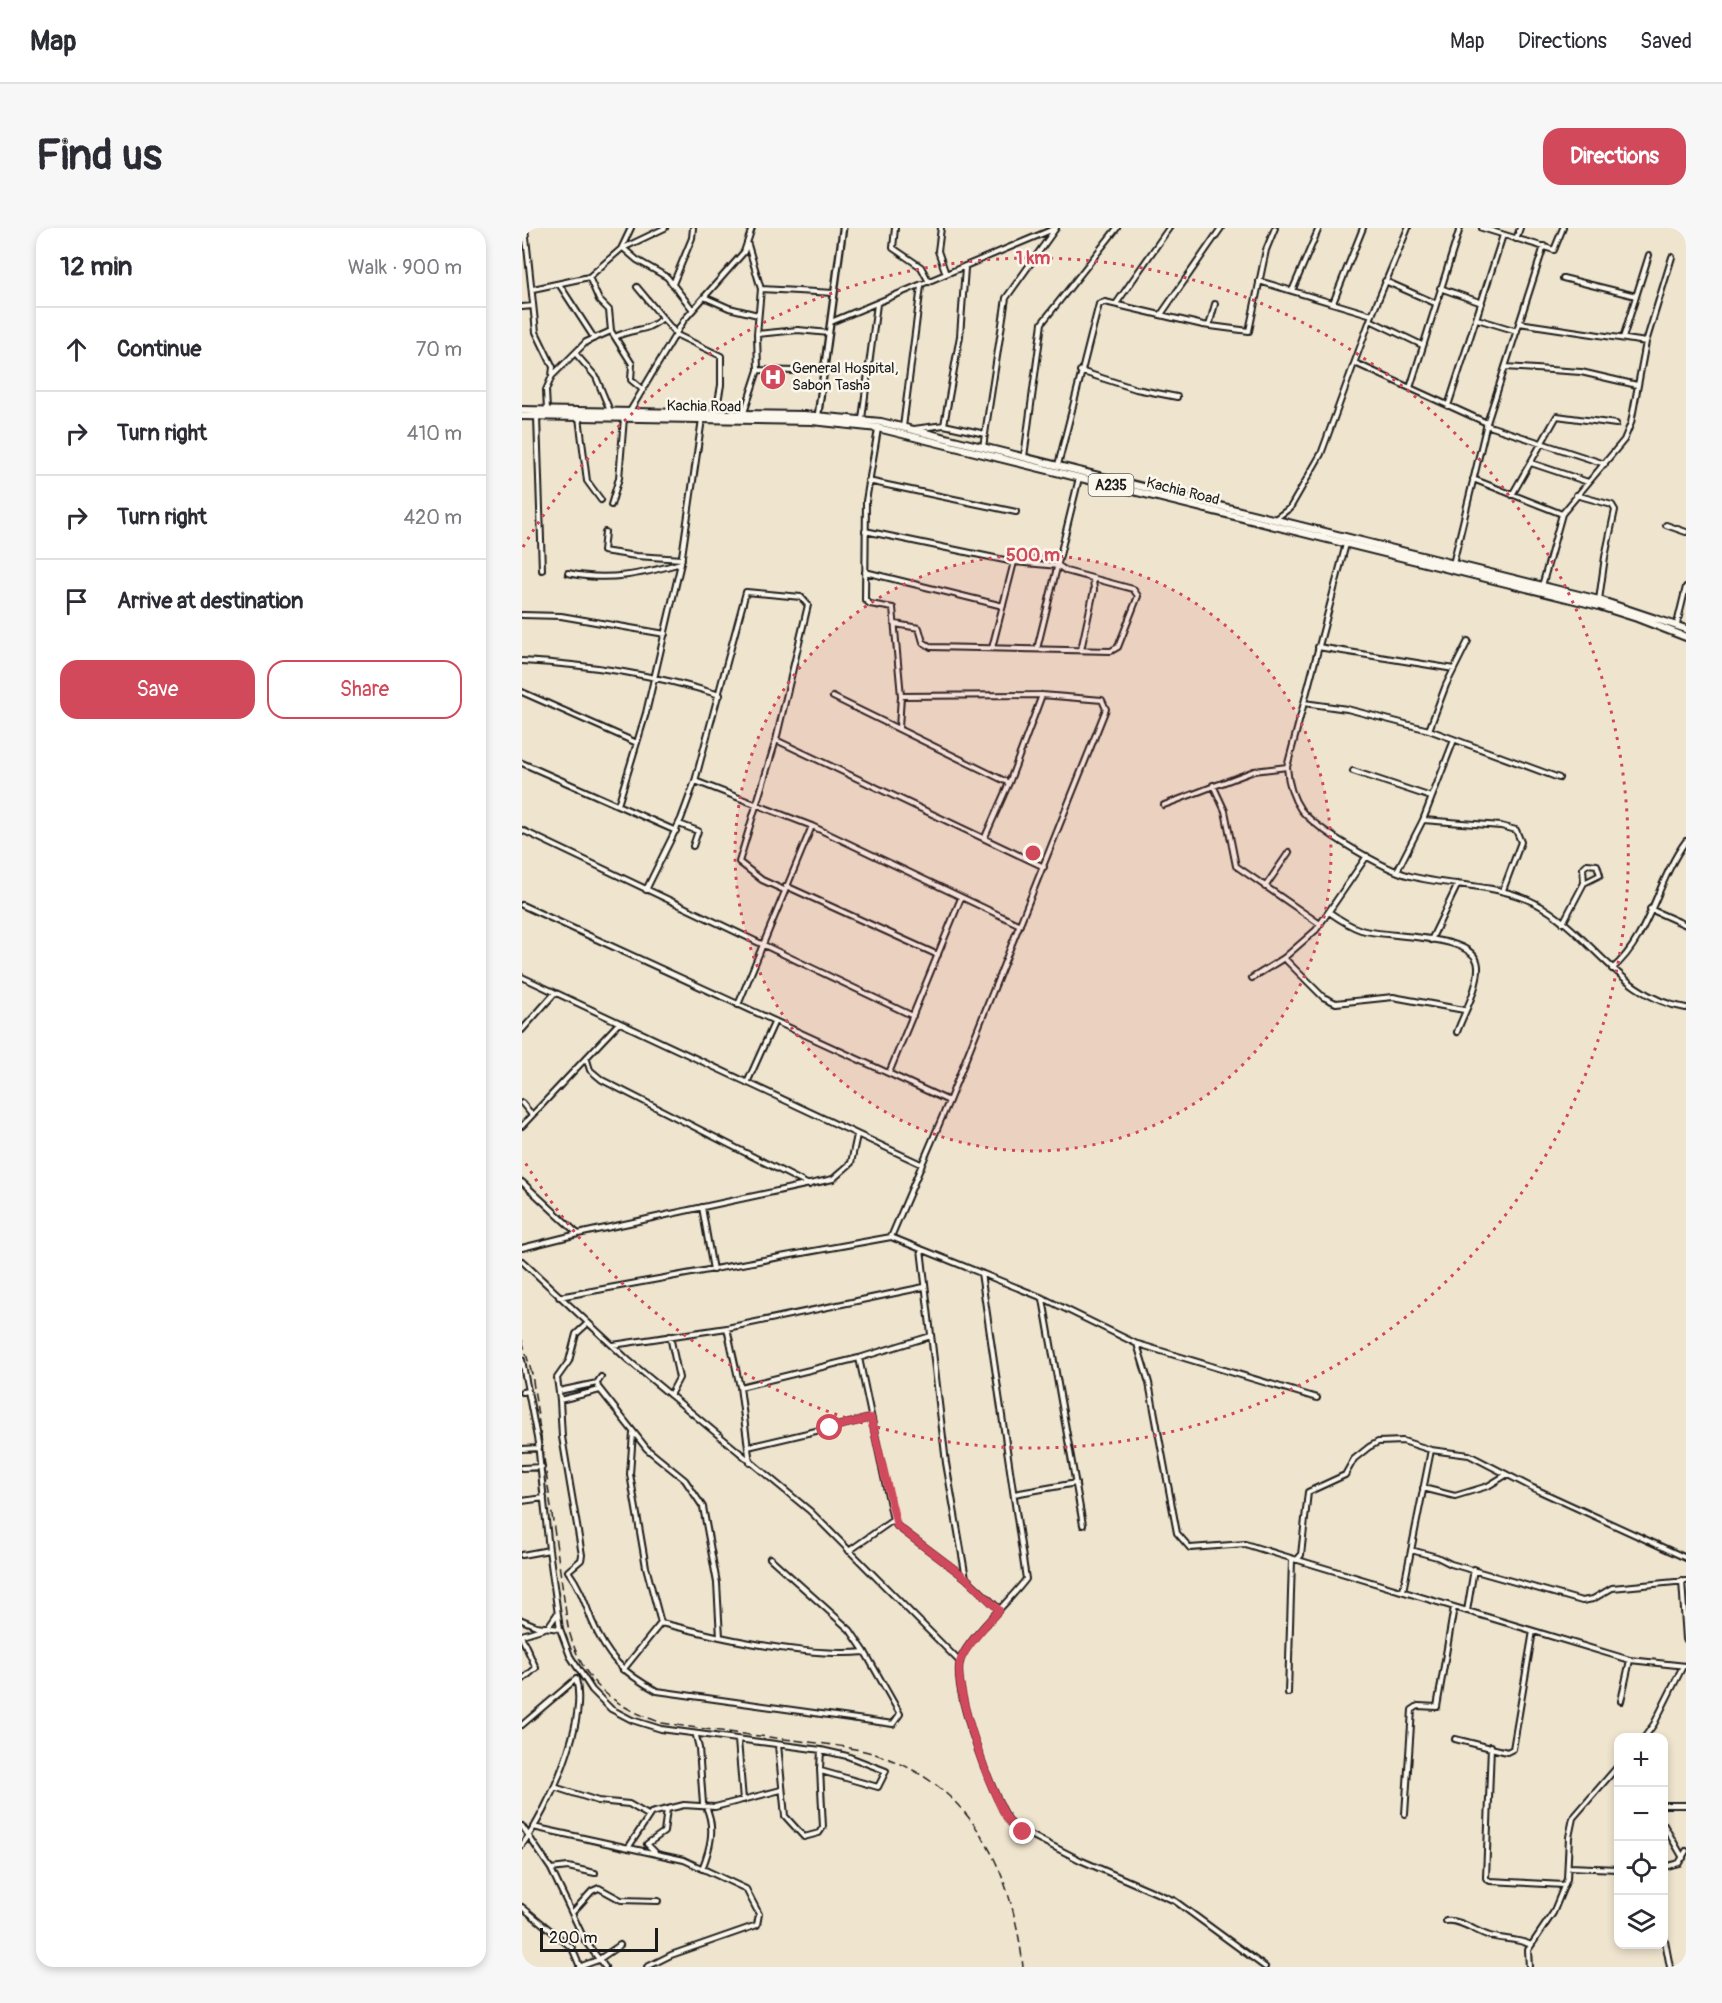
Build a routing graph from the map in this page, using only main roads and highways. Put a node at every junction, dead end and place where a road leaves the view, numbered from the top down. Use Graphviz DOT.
graph roads {
  1 [pos="522,410"];
  2 [pos="522,416"];
  3 [pos="923,435"];
  4 [pos="1686,629"];
  5 [pos="1686,637"];
  1 -- 3 [label="highway, Kachia Road / A235"];
  2 -- 3 [label="highway, Kachia Road / A235"];
  3 -- 4 [label="highway, Kachia Road / A235"];
  3 -- 5 [label="highway, Kachia Road / A235"];
}
